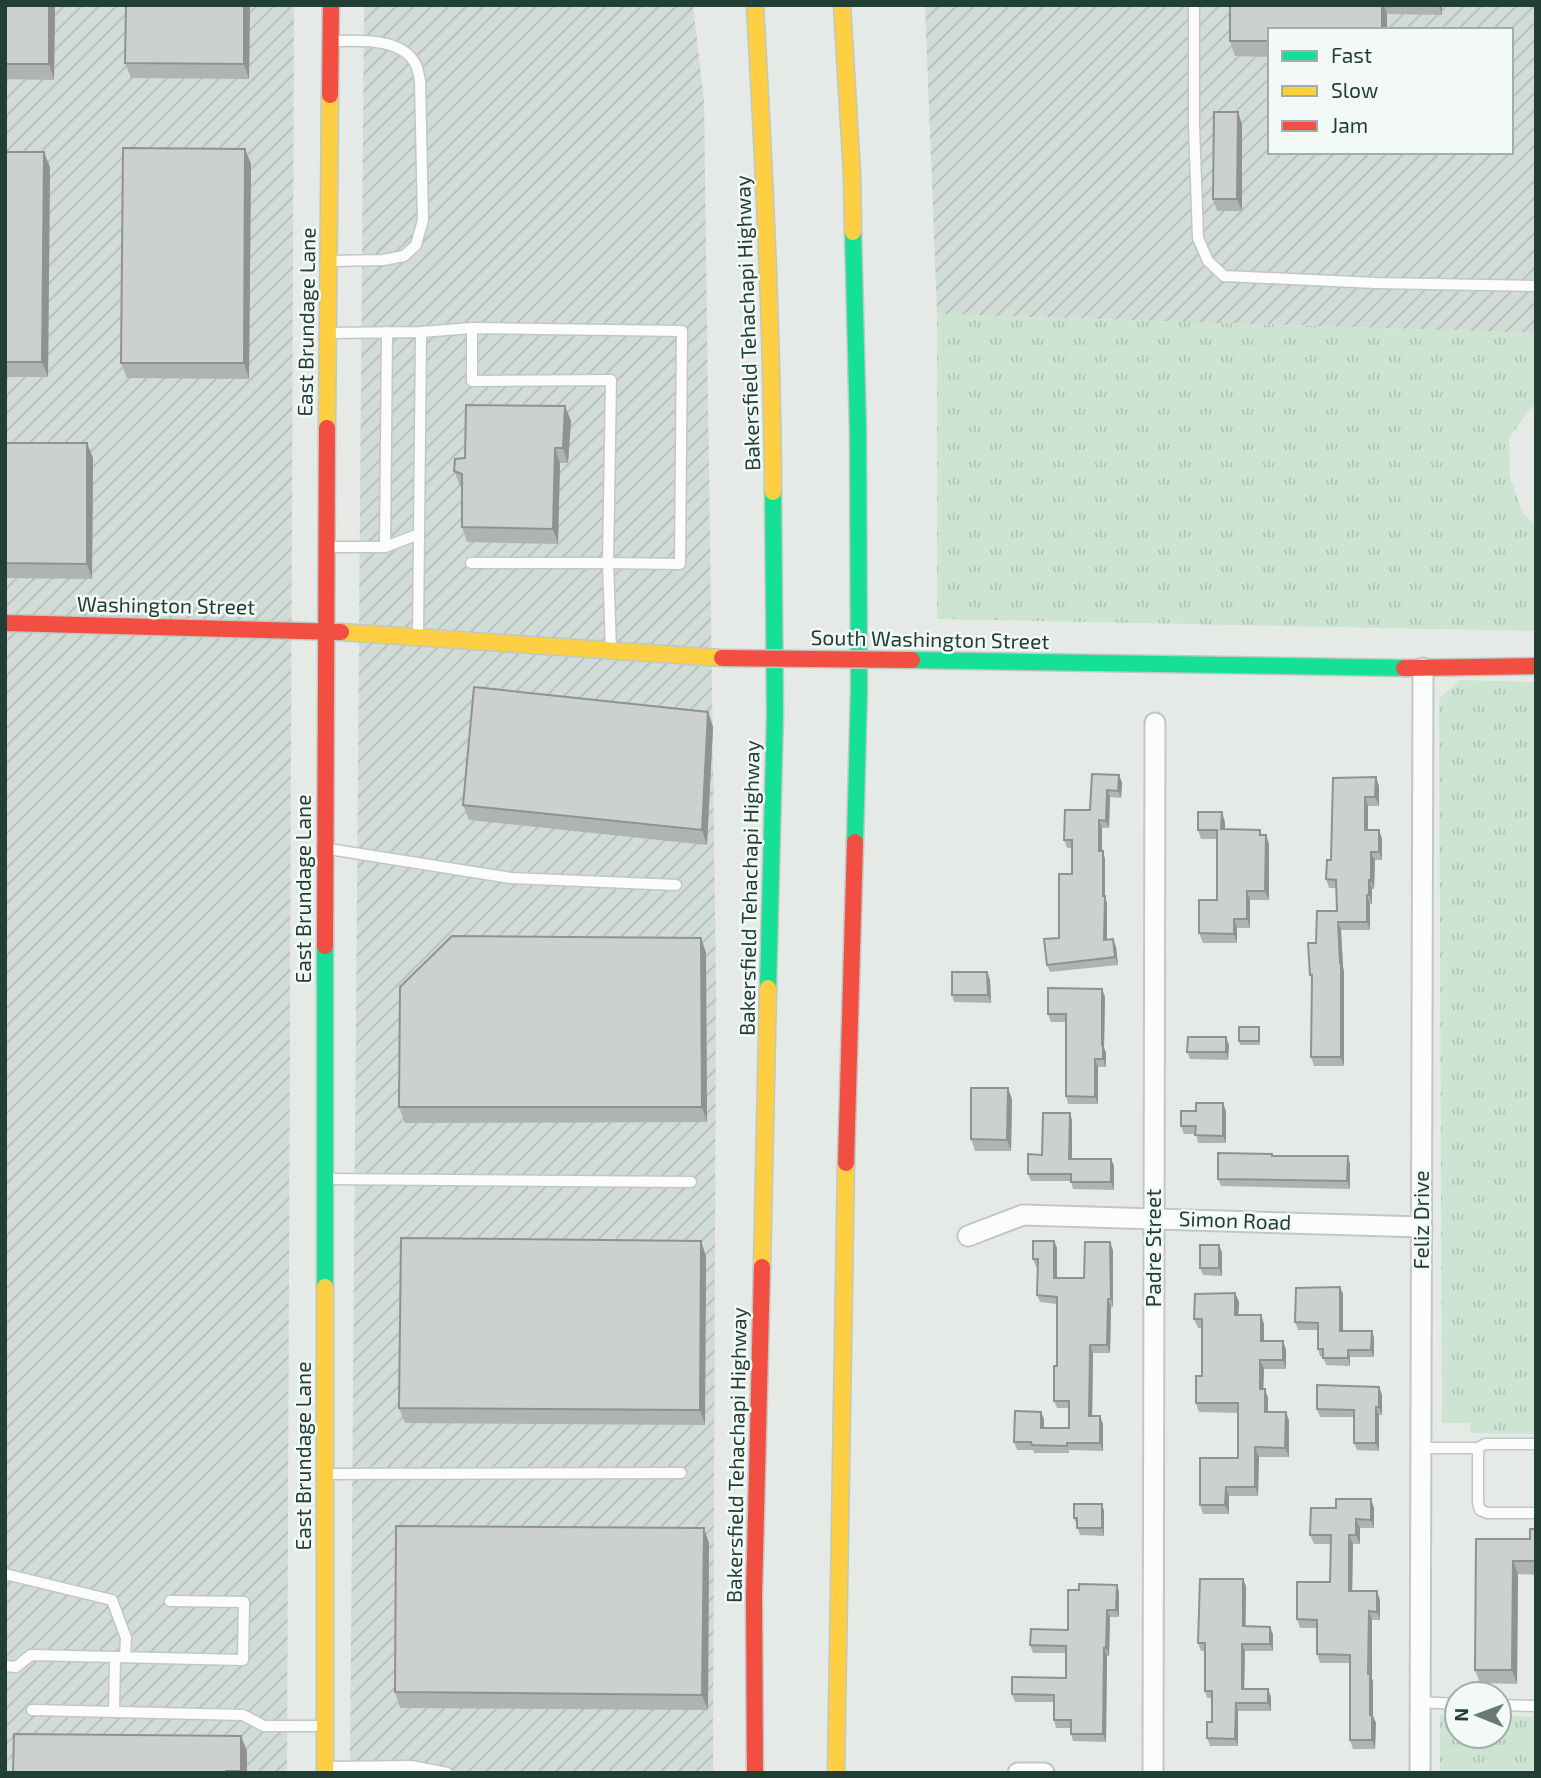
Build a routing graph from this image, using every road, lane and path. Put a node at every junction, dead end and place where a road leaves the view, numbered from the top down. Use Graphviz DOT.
graph roads {
  1 [pos="331,5"];
  2 [pos="755,5"];
  3 [pos="842,5"];
  4 [pos="1194,5"];
  5 [pos="331,41"];
  6 [pos="329,261"];
  7 [pos="1536,286"];
  8 [pos="472,328"];
  9 [pos="387,332"];
  10 [pos="421,332"];
  11 [pos="328,333"];
  12 [pos="419,534"];
  13 [pos="326,547"];
  14 [pos="384,547"];
  15 [pos="471,563"];
  16 [pos="608,563"];
  17 [pos="5,623"];
  18 [pos="325,631"];
  19 [pos="418,637"];
  20 [pos="611,650"];
  21 [pos="1536,666"];
  22 [pos="1423,668"];
  23 [pos="1155,723"];
  24 [pos="325,849"];
  25 [pos="676,885"];
  26 [pos="325,1179"];
  27 [pos="691,1182"];
  28 [pos="1155,1219"];
  29 [pos="1422,1227"];
  30 [pos="968,1236"];
  31 [pos="1536,1444"];
  32 [pos="1422,1448"];
  33 [pos="1478,1448"];
  34 [pos="681,1473"];
  35 [pos="325,1474"];
  36 [pos="1536,1513"];
  37 [pos="5,1574"];
  38 [pos="170,1601"];
  39 [pos="120,1657"];
  40 [pos="5,1667"];
  41 [pos="1420,1703"];
  42 [pos="1443,1704"];
  43 [pos="1513,1705"];
  44 [pos="1536,1706"];
  45 [pos="32,1710"];
  46 [pos="114,1712"];
  47 [pos="325,1726"];
  48 [pos="325,1770"];
  49 [pos="386,1770"];
  50 [pos="447,1773"];
  51 [pos="755,1773"];
  52 [pos="836,1773"];
  53 [pos="1018,1773"];
  54 [pos="1044,1773"];
  55 [pos="1153,1773"];
  56 [pos="1420,1773"];
  1 -- 5 [label="main road, East Brundage Lane"];
  2 -- 51 [label="main road, Bakersfield Tehachapi Highway"];
  3 -- 52 [label="main road"];
  4 -- 7 [label="lane"];
  5 -- 6 [label="main road, East Brundage Lane"];
  5 -- 6 [label="lane"];
  6 -- 11 [label="main road, East Brundage Lane"];
  8 -- 10 [label="lane"];
  8 -- 16 [label="lane"];
  8 -- 16 [label="lane"];
  9 -- 10 [label="lane"];
  9 -- 11 [label="lane"];
  9 -- 14 [label="lane"];
  10 -- 12 [label="lane"];
  11 -- 13 [label="main road, East Brundage Lane"];
  12 -- 14 [label="lane"];
  12 -- 19 [label="lane"];
  13 -- 14 [label="lane"];
  13 -- 18 [label="main road, East Brundage Lane"];
  15 -- 16 [label="lane"];
  16 -- 20 [label="lane"];
  17 -- 18 [label="main road, Washington Street"];
  18 -- 19 [label="main road, South Washington Street"];
  18 -- 24 [label="main road, East Brundage Lane"];
  19 -- 20 [label="main road, South Washington Street"];
  20 -- 22 [label="main road, South Washington Street, bridge"];
  21 -- 22 [label="main road, South Washington Street"];
  22 -- 29 [label="street, Feliz Drive"];
  23 -- 28 [label="street, Padre Street"];
  24 -- 25 [label="lane"];
  24 -- 26 [label="main road, East Brundage Lane"];
  26 -- 27 [label="lane"];
  26 -- 35 [label="main road, East Brundage Lane"];
  28 -- 29 [label="street, Simon Road"];
  28 -- 30 [label="street, Simon Road"];
  28 -- 55 [label="street, Padre Street"];
  29 -- 32 [label="street, Feliz Drive"];
  31 -- 33 [label="lane"];
  32 -- 33 [label="lane"];
  32 -- 41 [label="street, Feliz Drive"];
  33 -- 36 [label="lane"];
  34 -- 35 [label="lane"];
  35 -- 47 [label="main road, East Brundage Lane"];
  37 -- 39 [label="lane"];
  38 -- 39 [label="lane"];
  39 -- 40 [label="lane"];
  39 -- 46 [label="lane"];
  41 -- 42 [label="lane"];
  41 -- 56 [label="street, Feliz Drive"];
  43 -- 44 [label="lane"];
  45 -- 46 [label="lane"];
  46 -- 47 [label="lane"];
  47 -- 48 [label="main road, East Brundage Lane"];
  48 -- 49 [label="lane"];
  49 -- 50 [label="lane"];
  53 -- 54 [label="street"];
}
